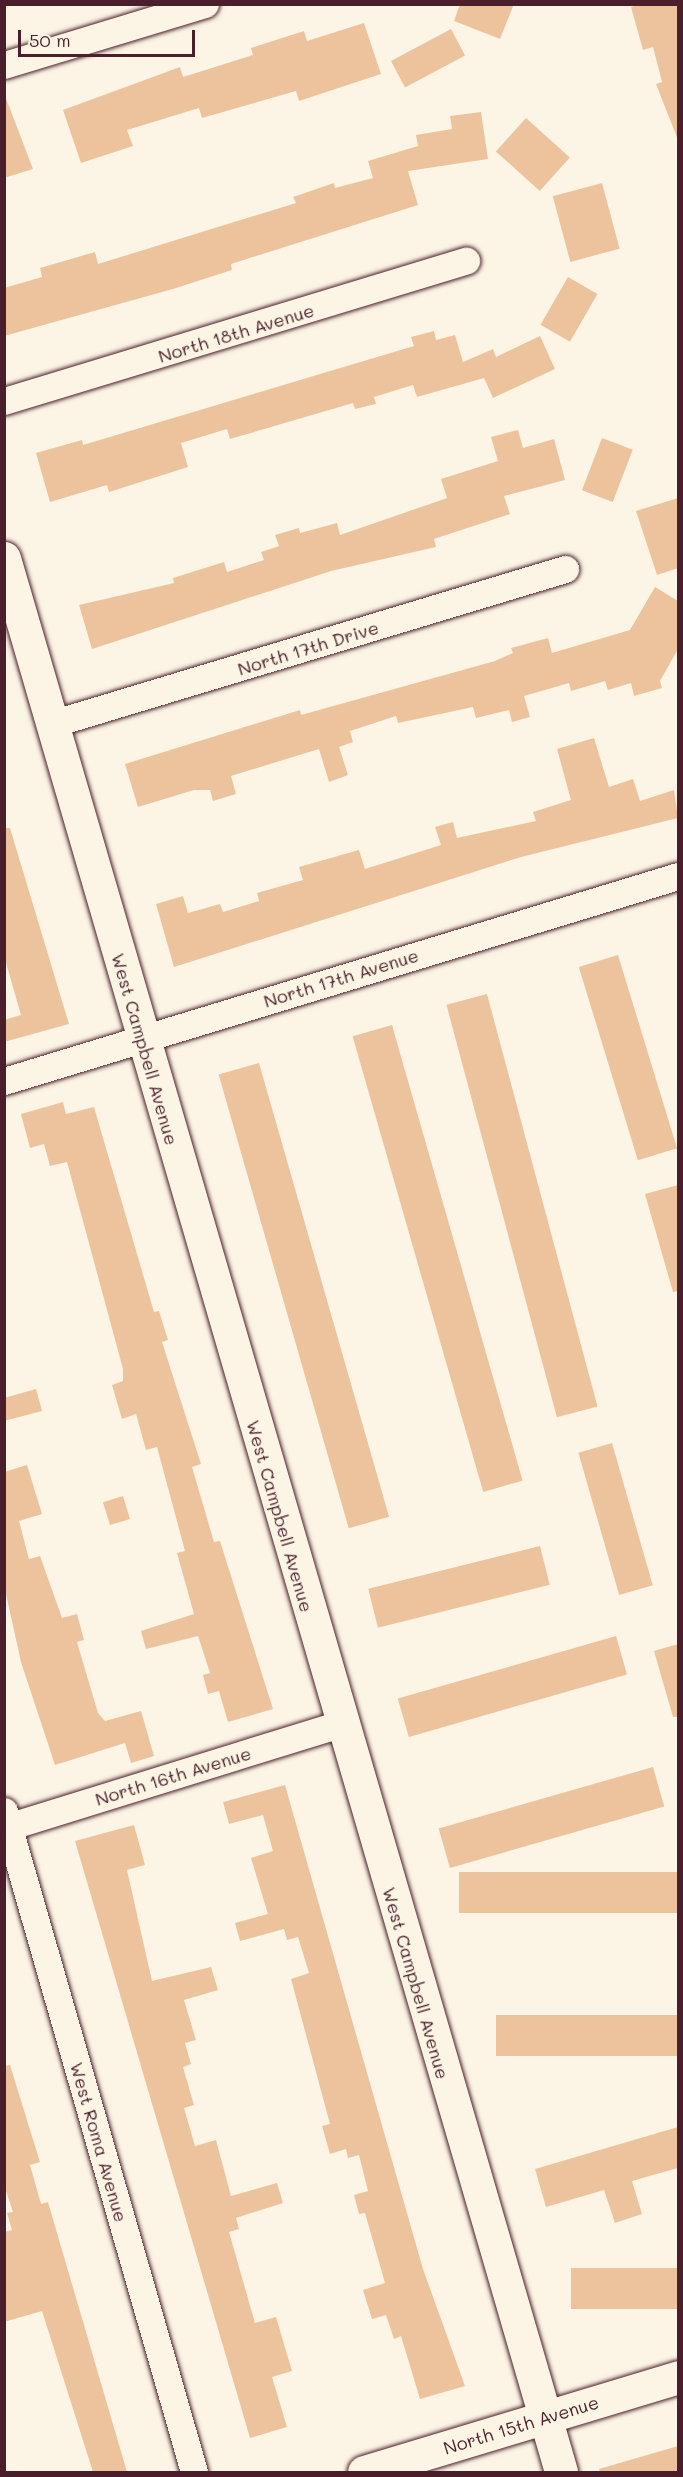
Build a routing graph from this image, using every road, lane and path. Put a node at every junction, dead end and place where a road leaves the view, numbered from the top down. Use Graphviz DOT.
graph roads {
  1 [pos="205,4"];
  2 [pos="4,65"];
  3 [pos="466,261"];
  4 [pos="4,401"];
  5 [pos="4,558"];
  6 [pos="565,569"];
  7 [pos="51,724"];
  8 [pos="678,876"];
  9 [pos="142,1039"];
  10 [pos="4,1081"];
  11 [pos="340,1724"];
  12 [pos="6,1822"];
  13 [pos="678,2378"];
  14 [pos="545,2417"];
  15 [pos="194,2472"];
  16 [pos="364,2472"];
  17 [pos="561,2472"];
  1 -- 2 [label="street"];
  3 -- 4 [label="street, North 18th Avenue"];
  5 -- 7 [label="street, West Campbell Avenue"];
  6 -- 7 [label="street, North 17th Drive"];
  7 -- 9 [label="street, West Campbell Avenue"];
  8 -- 9 [label="street, North 17th Avenue"];
  9 -- 10 [label="street, North 17th Avenue"];
  9 -- 11 [label="street, West Campbell Avenue"];
  11 -- 12 [label="street, North 16th Avenue"];
  11 -- 14 [label="street, West Campbell Avenue"];
  12 -- 15 [label="street, West Roma Avenue"];
  13 -- 14 [label="street, North 15th Avenue"];
  14 -- 16 [label="street, North 15th Avenue"];
  14 -- 17 [label="street, West Campbell Avenue"];
}
